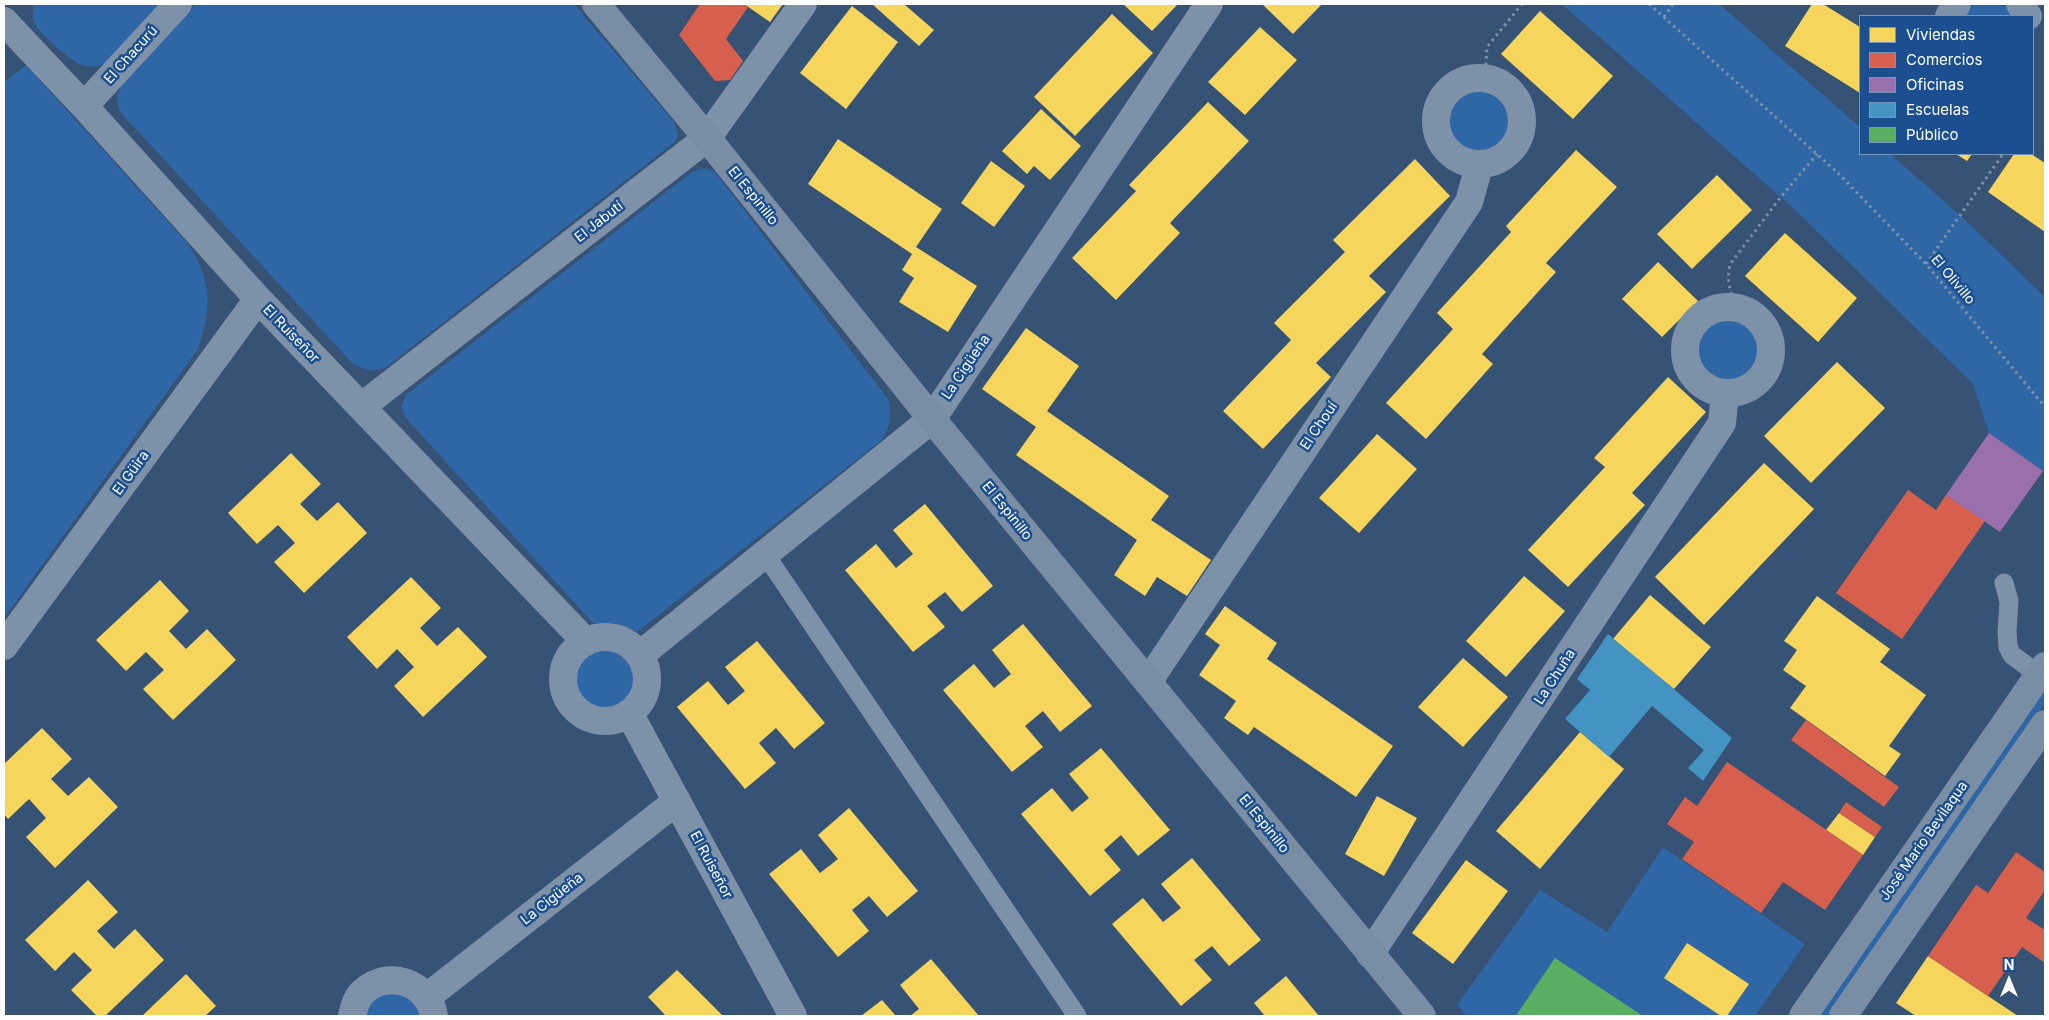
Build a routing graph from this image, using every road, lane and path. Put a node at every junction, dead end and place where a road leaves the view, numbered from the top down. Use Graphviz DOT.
graph roads {
  1 [pos="12,4"];
  2 [pos="178,4"];
  3 [pos="596,4"];
  4 [pos="803,4"];
  5 [pos="1209,4"];
  6 [pos="1522,4"];
  7 [pos="1649,4"];
  8 [pos="1673,4"];
  9 [pos="1957,4"];
  10 [pos="2020,4"];
  11 [pos="4,13"];
  12 [pos="1950,15"];
  13 [pos="2027,15"];
  14 [pos="1664,17"];
  15 [pos="4,21"];
  16 [pos="1486,78"];
  17 [pos="84,106"];
  18 [pos="707,138"];
  19 [pos="1817,154"];
  20 [pos="2002,155"];
  21 [pos="1476,165"];
  22 [pos="1926,264"];
  23 [pos="258,299"];
  24 [pos="1735,307"];
  25 [pos="1726,394"];
  26 [pos="361,407"];
  27 [pos="2045,407"];
  28 [pos="932,419"];
  29 [pos="765,554"];
  30 [pos="2004,583"];
  31 [pos="586,642"];
  32 [pos="4,646"];
  33 [pos="640,655"];
  34 [pos="2042,671"];
  35 [pos="1148,682"];
  36 [pos="629,713"];
  37 [pos="2045,724"];
  38 [pos="677,801"];
  39 [pos="1370,954"];
  40 [pos="431,1007"];
  41 [pos="352,1016"];
  42 [pos="793,1016"];
  43 [pos="1077,1016"];
  44 [pos="1422,1016"];
  45 [pos="1803,1016"];
  46 [pos="1843,1016"];
  1 -- 11 [label="street"];
  2 -- 17 [label="street, El Chacurú"];
  3 -- 18 [label="street, El Espinillo"];
  4 -- 18 [label="street, El Jabutí"];
  5 -- 28 [label="street, La Cigüeña"];
  6 -- 16 [label="path"];
  7 -- 14 [label="path, El Olivillo"];
  8 -- 14 [label="path"];
  9 -- 12 [label="street"];
  10 -- 13 [label="street"];
  14 -- 19 [label="path, El Olivillo"];
  15 -- 17 [label="street, El Ruiseñor"];
  16 -- 21 [label="street"];
  16 -- 21 [label="street"];
  17 -- 23 [label="street, El Ruiseñor"];
  18 -- 26 [label="street, El Jabutí"];
  18 -- 28 [label="street, El Espinillo"];
  19 -- 22 [label="path, El Olivillo"];
  19 -- 24 [label="path"];
  20 -- 22 [label="path"];
  21 -- 35 [label="street, El Chouí"];
  22 -- 27 [label="path, El Olivillo"];
  23 -- 26 [label="street, El Ruiseñor"];
  23 -- 32 [label="street, El Güira"];
  24 -- 25 [label="street"];
  24 -- 25 [label="street"];
  25 -- 39 [label="street, La Chuña"];
  26 -- 31 [label="street, El Ruiseñor"];
  28 -- 29 [label="street, La Cigüeña"];
  28 -- 35 [label="street, El Espinillo"];
  29 -- 33 [label="street, La Cigüeña"];
  29 -- 43 [label="lane"];
  30 -- 34 [label="lane"];
  31 -- 33 [label="street"];
  31 -- 36 [label="street"];
  33 -- 36 [label="street"];
  34 -- 45 [label="street, José Mario Bevilaqua"];
  35 -- 39 [label="street, El Espinillo"];
  36 -- 38 [label="street, El Ruiseñor"];
  37 -- 46 [label="street"];
  38 -- 40 [label="street, La Cigüeña"];
  38 -- 42 [label="street, El Ruiseñor"];
  39 -- 44 [label="street, El Espinillo"];
  40 -- 41 [label="street, La Cigüeña"];
}
